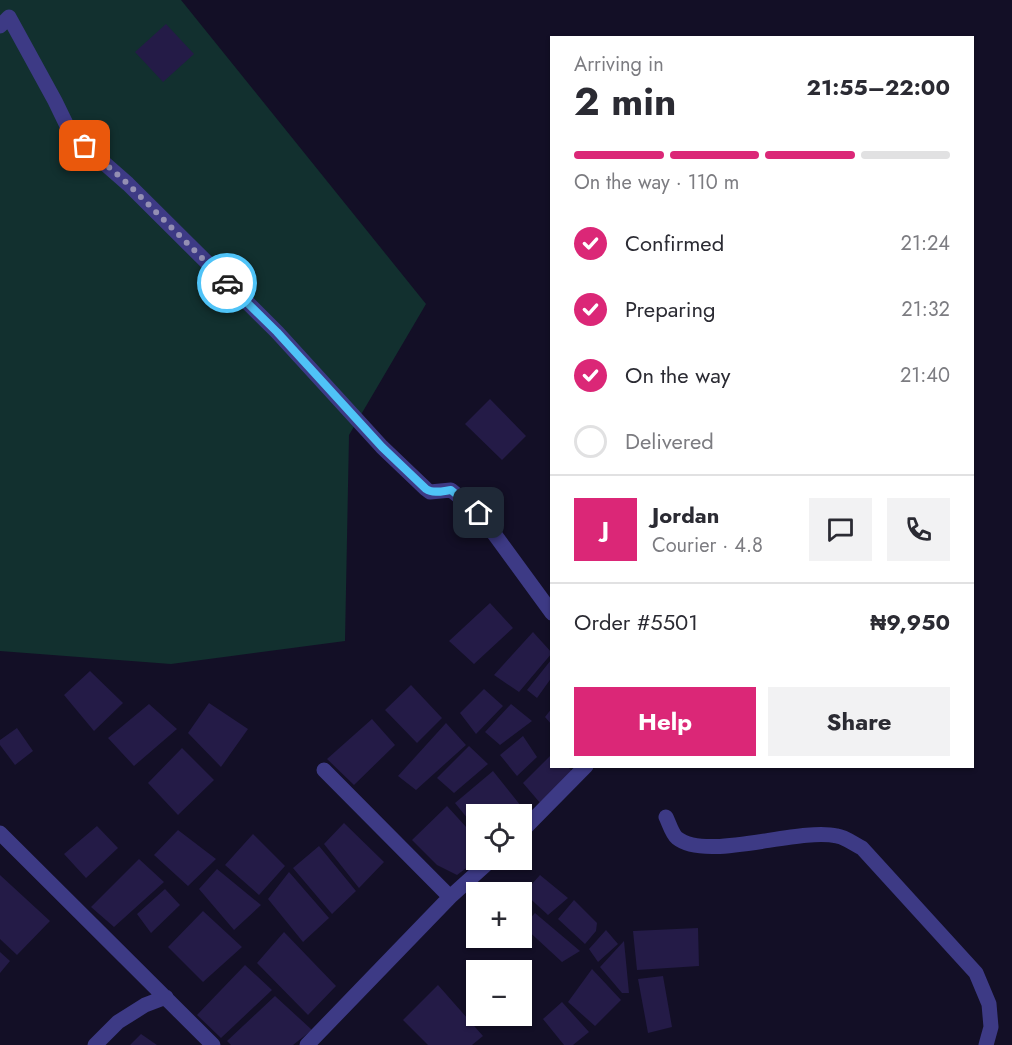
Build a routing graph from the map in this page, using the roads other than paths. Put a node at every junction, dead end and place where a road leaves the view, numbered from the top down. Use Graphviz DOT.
graph roads {
  1 [pos="0,26"];
  2 [pos="550,610"];
  3 [pos="584,768"];
  4 [pos="324,770"];
  5 [pos="666,817"];
  6 [pos="532,821"];
  7 [pos="0,833"];
  8 [pos="480,870"];
  9 [pos="450,897"];
  10 [pos="166,997"];
  11 [pos="96,1045"];
  12 [pos="213,1045"];
  13 [pos="307,1045"];
  14 [pos="986,1045"];
  1 -- 2 [label="street"];
  3 -- 6 [label="street"];
  4 -- 9 [label="street"];
  5 -- 14 [label="street"];
  7 -- 10 [label="street"];
  8 -- 9 [label="street"];
  9 -- 13 [label="street"];
  10 -- 11 [label="street"];
  10 -- 12 [label="street"];
}
